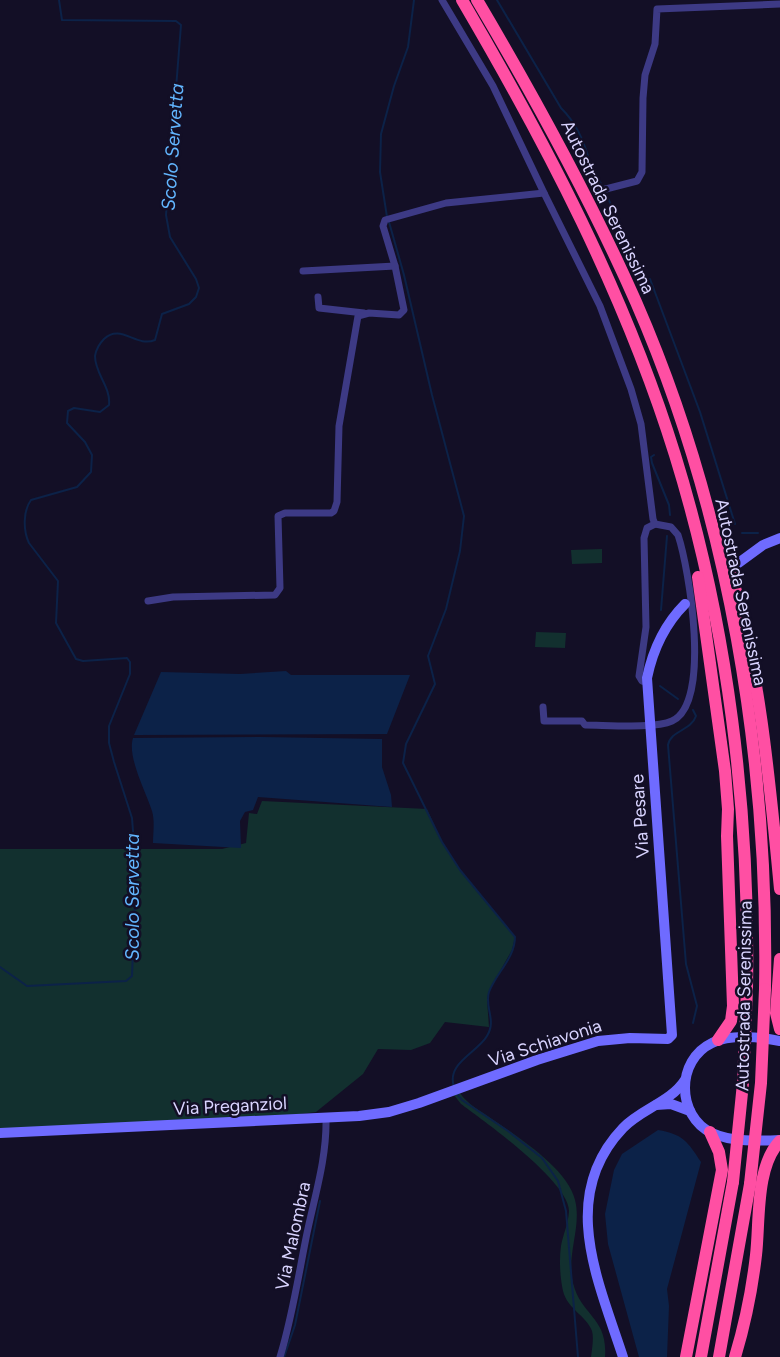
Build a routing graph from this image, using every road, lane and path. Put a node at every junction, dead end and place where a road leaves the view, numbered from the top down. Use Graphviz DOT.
graph roads {
  1 [pos="442,0"];
  2 [pos="462,0"];
  3 [pos="476,0"];
  4 [pos="780,4"];
  5 [pos="602,189"];
  6 [pos="544,193"];
  7 [pos="395,266"];
  8 [pos="303,271"];
  9 [pos="318,297"];
  10 [pos="364,313"];
  11 [pos="692,459"];
  12 [pos="684,486"];
  13 [pos="655,524"];
  14 [pos="780,538"];
  15 [pos="733,567"];
  16 [pos="148,601"];
  17 [pos="685,604"];
  18 [pos="647,682"];
  19 [pos="543,707"];
  20 [pos="649,725"];
  21 [pos="780,889"];
  22 [pos="780,959"];
  23 [pos="780,1029"];
  24 [pos="672,1035"];
  25 [pos="718,1040"];
  26 [pos="780,1041"];
  27 [pos="685,1080"];
  28 [pos="457,1090"];
  29 [pos="652,1106"];
  30 [pos="690,1111"];
  31 [pos="326,1118"];
  32 [pos="0,1132"];
  33 [pos="710,1132"];
  34 [pos="780,1140"];
  35 [pos="280,1357"];
  36 [pos="623,1357"];
  37 [pos="686,1357"];
  38 [pos="701,1357"];
  39 [pos="719,1357"];
  40 [pos="735,1357"];
  1 -- 6 [label="street"];
  2 -- 12 [label="highway, Autostrada Serenissima"];
  3 -- 11 [label="highway, Autostrada Serenissima"];
  4 -- 5 [label="street"];
  6 -- 7 [label="street"];
  6 -- 13 [label="street"];
  7 -- 8 [label="street"];
  7 -- 10 [label="street"];
  9 -- 10 [label="street"];
  10 -- 16 [label="street"];
  11 -- 21 [label="highway"];
  11 -- 39 [label="highway, Autostrada Serenissima, bridge"];
  12 -- 25 [label="highway"];
  12 -- 38 [label="highway, Autostrada Serenissima, bridge"];
  13 -- 18 [label="street"];
  13 -- 20 [label="street"];
  14 -- 15 [label="street"];
  17 -- 18 [label="street, Via Pesare"];
  18 -- 20 [label="street, Via Pesare"];
  19 -- 20 [label="street"];
  20 -- 24 [label="street, Via Pesare"];
  22 -- 23 [label="highway"];
  24 -- 28 [label="street, Via Schiavonia"];
  25 -- 26 [label="street"];
  25 -- 27 [label="street"];
  27 -- 29 [label="street"];
  27 -- 30 [label="street"];
  28 -- 31 [label="street, Via Preganziol"];
  29 -- 30 [label="street"];
  29 -- 36 [label="street"];
  30 -- 33 [label="street"];
  31 -- 32 [label="street, Via Preganziol"];
  31 -- 35 [label="street, Via Malombra"];
  33 -- 34 [label="street"];
  33 -- 37 [label="highway"];
  34 -- 40 [label="highway"];
}
